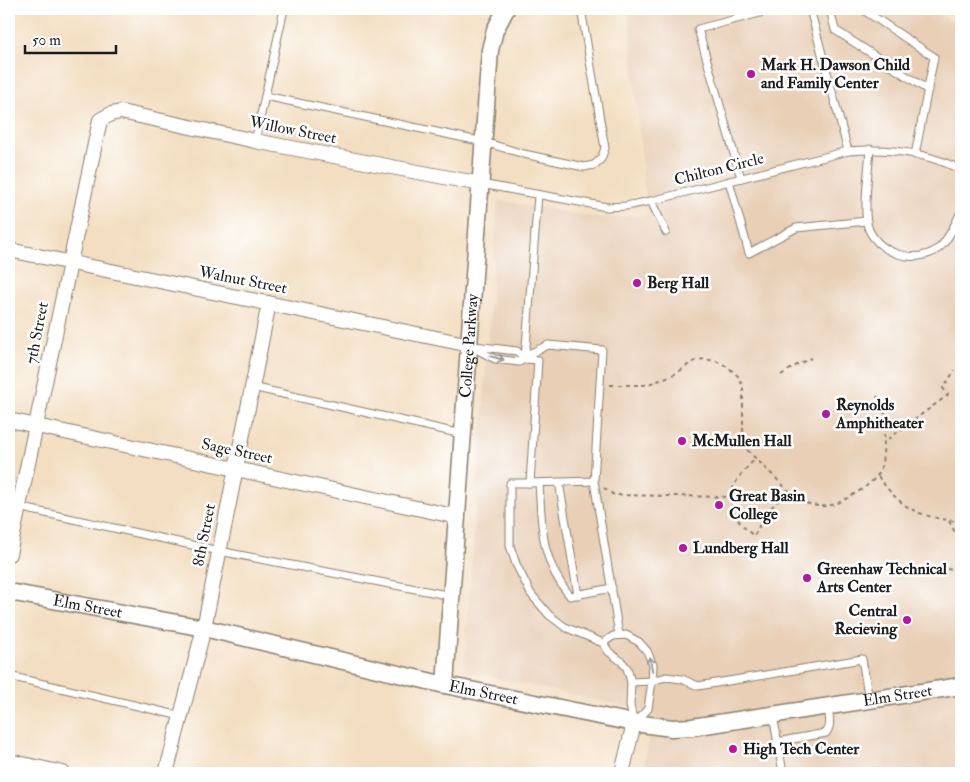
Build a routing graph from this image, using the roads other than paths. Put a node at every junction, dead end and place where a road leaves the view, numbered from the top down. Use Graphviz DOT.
graph roads {
  1 [pos="284,9"];
  2 [pos="504,9"];
  3 [pos="581,9"];
  4 [pos="775,9"];
  5 [pos="810,9"];
  6 [pos="830,9"];
  7 [pos="862,9"];
  8 [pos="928,90"];
  9 [pos="266,96"];
  10 [pos="100,120"];
  11 [pos="255,141"];
  12 [pos="484,142"];
  13 [pos="870,149"];
  14 [pos="848,150"];
  15 [pos="915,155"];
  16 [pos="961,170"];
  17 [pos="741,178"];
  18 [pos="729,181"];
  19 [pos="481,184"];
  20 [pos="538,195"];
  21 [pos="651,200"];
  22 [pos="961,212"];
  23 [pos="867,221"];
  24 [pos="666,232"];
  25 [pos="9,250"];
  26 [pos="69,263"];
  27 [pos="269,303"];
  28 [pos="470,345"];
  29 [pos="525,357"];
  30 [pos="252,387"];
  31 [pos="9,420"];
  32 [pos="36,426"];
  33 [pos="462,434"];
  34 [pos="235,468"];
  35 [pos="594,481"];
  36 [pos="539,482"];
  37 [pos="559,482"];
  38 [pos="530,483"];
  39 [pos="14,506"];
  40 [pos="458,517"];
  41 [pos="219,551"];
  42 [pos="9,554"];
  43 [pos="612,588"];
  44 [pos="9,592"];
  45 [pos="578,595"];
  46 [pos="452,596"];
  47 [pos="204,628"];
  48 [pos="619,634"];
  49 [pos="603,643"];
  50 [pos="9,676"];
  51 [pos="652,681"];
  52 [pos="631,682"];
  53 [pos="445,685"];
  54 [pos="961,686"];
  55 [pos="869,700"];
  56 [pos="828,706"];
  57 [pos="772,715"];
  58 [pos="181,716"];
  59 [pos="634,724"];
  60 [pos="777,742"];
  61 [pos="9,761"];
  62 [pos="63,773"];
  63 [pos="166,773"];
  64 [pos="622,773"];
  65 [pos="783,773"];
  1 -- 9 [label="lane"];
  2 -- 12 [label="street, College Parkway"];
  3 -- 12 [label="lane"];
  4 -- 17 [label="lane"];
  5 -- 14 [label="lane"];
  6 -- 8 [label="lane"];
  7 -- 8 [label="lane"];
  8 -- 15 [label="lane"];
  9 -- 11 [label="lane"];
  9 -- 12 [label="lane"];
  10 -- 11 [label="street, Willow Street"];
  10 -- 26 [label="street, 7th Street"];
  11 -- 19 [label="street, Willow Street"];
  12 -- 19 [label="street, College Parkway"];
  13 -- 14 [label="lane, Chilton Circle"];
  13 -- 15 [label="lane, Chilton Circle"];
  13 -- 23 [label="lane"];
  14 -- 17 [label="lane, Chilton Circle"];
  15 -- 16 [label="lane, Chilton Circle"];
  17 -- 18 [label="lane, Chilton Circle"];
  18 -- 21 [label="lane, Chilton Circle"];
  18 -- 23 [label="lane"];
  19 -- 20 [label="lane, Chilton Circle"];
  19 -- 28 [label="street, College Parkway"];
  20 -- 21 [label="lane, Chilton Circle"];
  20 -- 29 [label="lane"];
  21 -- 24 [label="lane"];
  22 -- 23 [label="lane"];
  25 -- 26 [label="street, Walnut Street"];
  26 -- 27 [label="street, Walnut Street"];
  26 -- 32 [label="street, 7th Street"];
  27 -- 28 [label="street, Walnut Street"];
  27 -- 30 [label="street, 8th Street"];
  28 -- 29 [label="lane"];
  28 -- 29 [label="lane, one-way"];
  28 -- 33 [label="street, College Parkway"];
  29 -- 35 [label="lane"];
  29 -- 38 [label="lane"];
  30 -- 33 [label="lane"];
  30 -- 34 [label="street, 8th Street"];
  31 -- 32 [label="street, Sage Street"];
  32 -- 34 [label="street, Sage Street"];
  32 -- 39 [label="street, 7th Street"];
  33 -- 40 [label="street, College Parkway"];
  34 -- 40 [label="street, Sage Street"];
  34 -- 41 [label="street, 8th Street"];
  35 -- 37 [label="lane"];
  35 -- 43 [label="lane"];
  36 -- 37 [label="lane"];
  36 -- 38 [label="lane"];
  36 -- 45 [label="lane"];
  37 -- 45 [label="lane"];
  38 -- 49 [label="lane"];
  39 -- 41 [label="lane"];
  39 -- 42 [label="street, 7th Street"];
  40 -- 46 [label="street, College Parkway"];
  41 -- 46 [label="lane"];
  41 -- 47 [label="street, 8th Street"];
  43 -- 45 [label="lane"];
  43 -- 48 [label="lane"];
  44 -- 47 [label="street, Elm Street"];
  46 -- 53 [label="street, College Parkway"];
  47 -- 53 [label="street, Elm Street"];
  47 -- 58 [label="street, 8th Street"];
  48 -- 49 [label="lane"];
  51 -- 48 [label="lane, one-way"];
  49 -- 52 [label="lane"];
  50 -- 58 [label="lane"];
  51 -- 52 [label="lane"];
  51 -- 55 [label="lane"];
  51 -- 59 [label="lane"];
  52 -- 59 [label="lane"];
  53 -- 59 [label="street, Elm Street"];
  54 -- 55 [label="street, Elm Street"];
  55 -- 56 [label="street, Elm Street"];
  56 -- 57 [label="street, Elm Street"];
  56 -- 60 [label="lane"];
  57 -- 59 [label="street, Elm Street"];
  57 -- 60 [label="lane"];
  58 -- 63 [label="street, 8th Street"];
  59 -- 64 [label="street"];
  60 -- 65 [label="lane"];
  61 -- 62 [label="street"];
}
